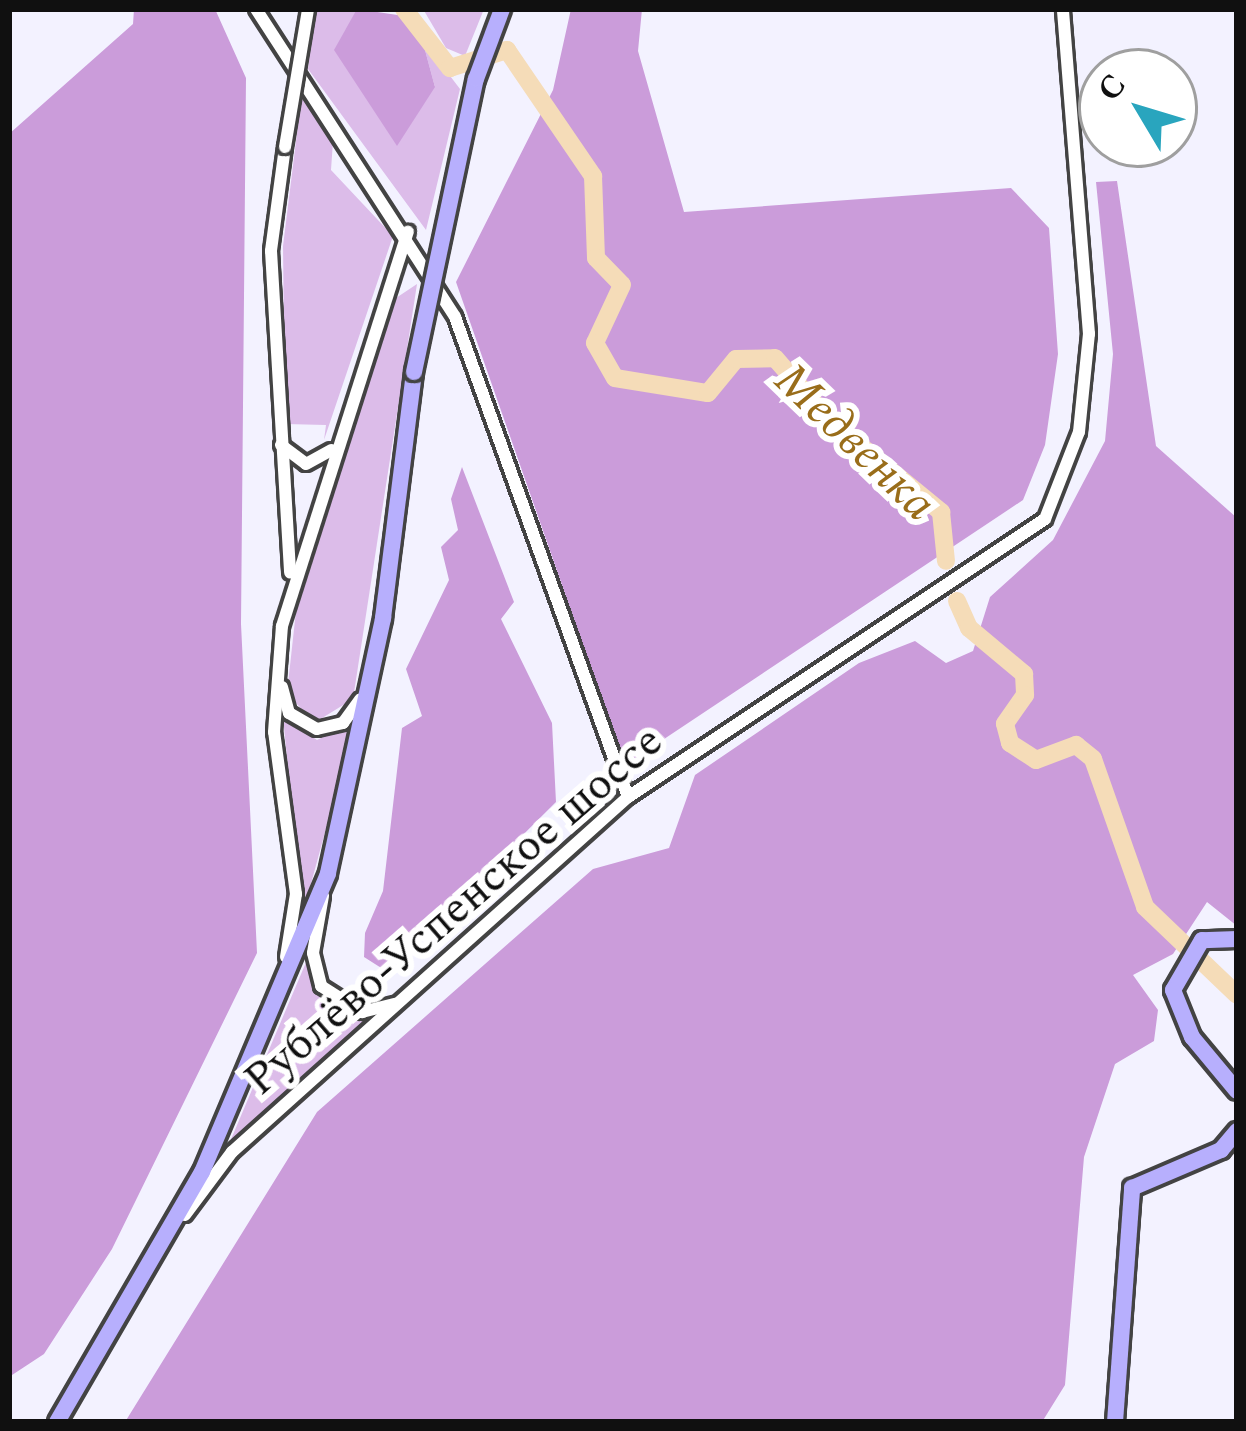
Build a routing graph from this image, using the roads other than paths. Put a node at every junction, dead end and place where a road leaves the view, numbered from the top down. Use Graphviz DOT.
graph roads {
  1 [pos="256,9"];
  2 [pos="308,9"];
  3 [pos="502,9"];
  4 [pos="1063,9"];
  5 [pos="408,232"];
  6 [pos="278,438"];
  7 [pos="337,440"];
  8 [pos="291,585"];
  9 [pos="383,618"];
  10 [pos="282,626"];
  11 [pos="628,797"];
  12 [pos="328,873"];
  13 [pos="1237,939"];
  14 [pos="407,998"];
  15 [pos="262,1037"];
  16 [pos="1237,1091"];
  17 [pos="1237,1131"];
  18 [pos="168,1240"];
  19 [pos="57,1422"];
  20 [pos="1115,1422"];
  1 -- 5 [label="street"];
  2 -- 6 [label="street, bridge"];
  3 -- 9 [label="main road, Рублёво-Успенское шоссе, bridge"];
  4 -- 11 [label="street, Рублёво-Успенское шоссе"];
  5 -- 7 [label="street"];
  5 -- 11 [label="street"];
  6 -- 7 [label="street"];
  6 -- 8 [label="street"];
  7 -- 8 [label="street"];
  8 -- 10 [label="street"];
  9 -- 10 [label="street"];
  9 -- 12 [label="main road, Рублёво-Успенское шоссе"];
  10 -- 15 [label="street"];
  11 -- 14 [label="street, Рублёво-Успенское шоссе"];
  12 -- 14 [label="street"];
  12 -- 15 [label="main road, Рублёво-Успенское шоссе"];
  13 -- 16 [label="main road"];
  14 -- 18 [label="street, Рублёво-Успенское шоссе"];
  15 -- 18 [label="main road, Рублёво-Успенское шоссе"];
  17 -- 20 [label="main road"];
  18 -- 19 [label="main road, Рублёво-Успенское шоссе"];
}
